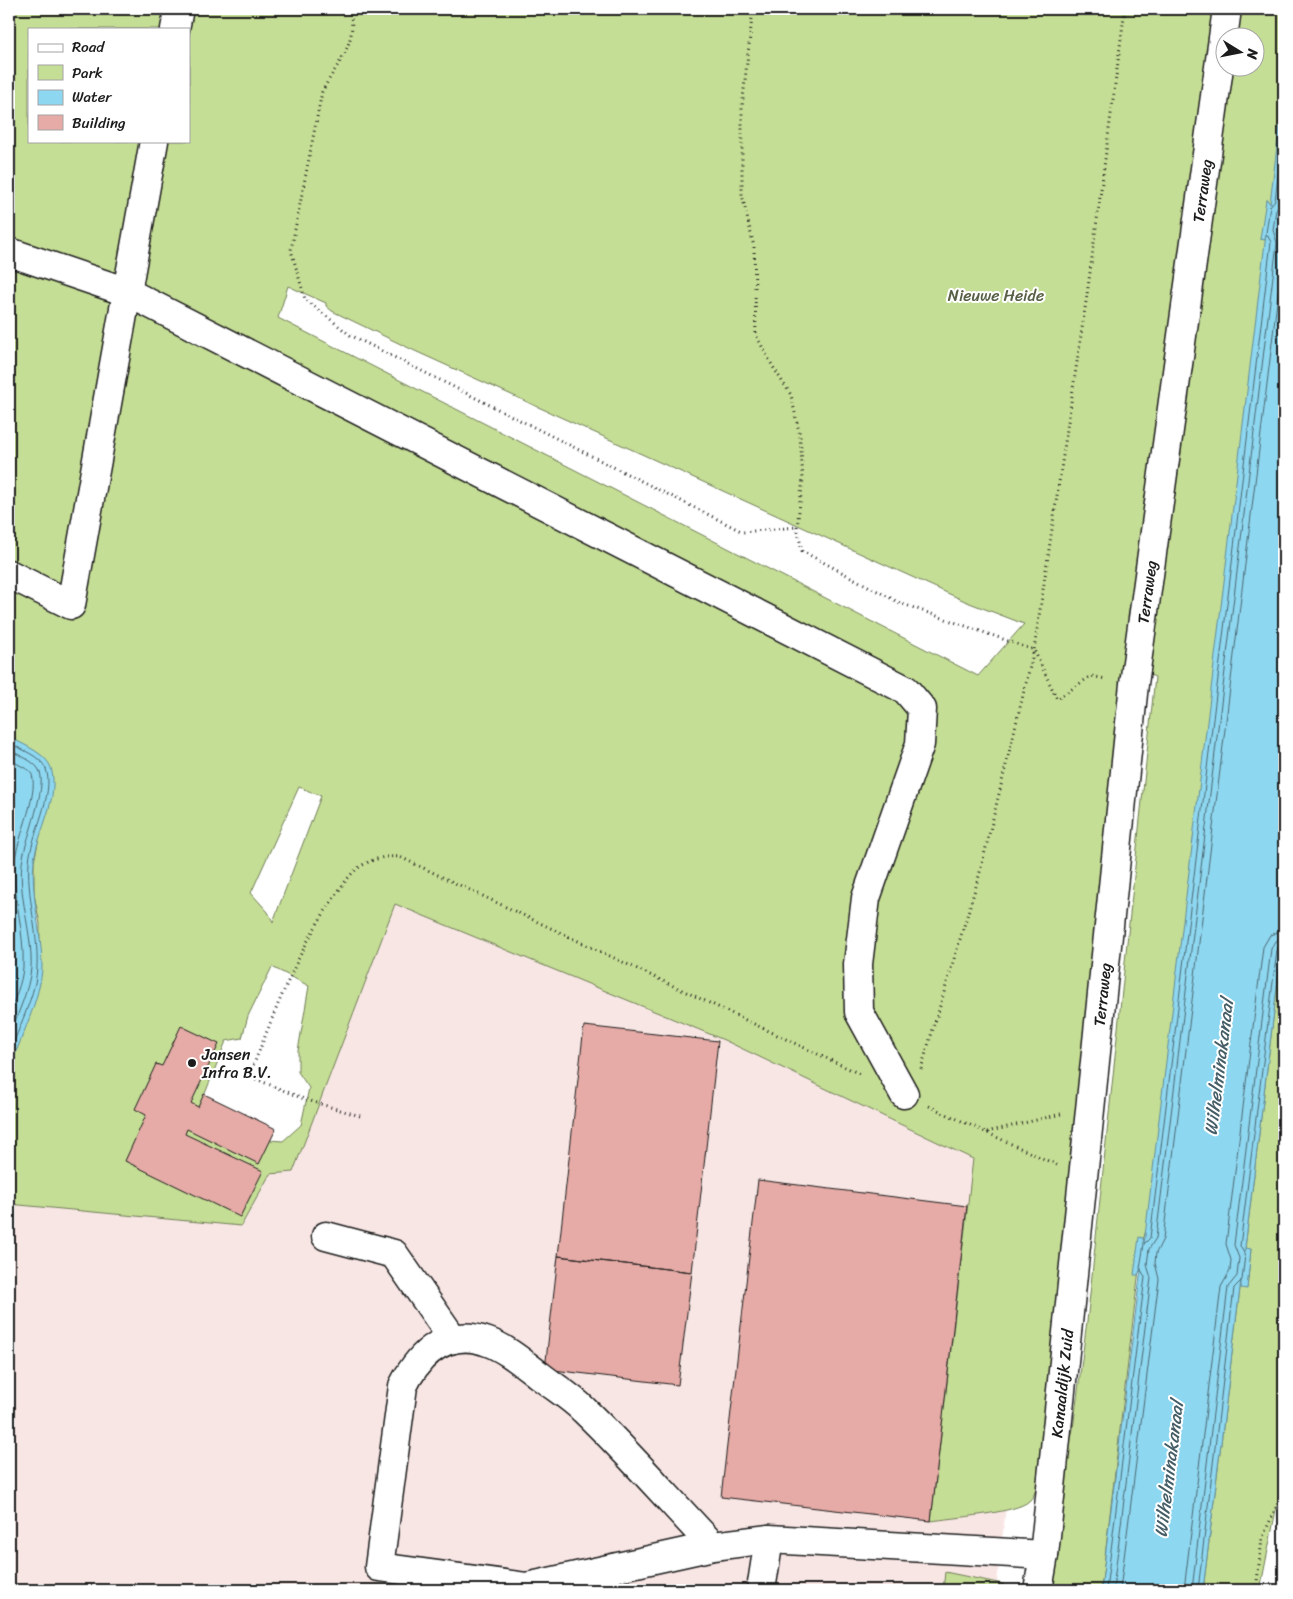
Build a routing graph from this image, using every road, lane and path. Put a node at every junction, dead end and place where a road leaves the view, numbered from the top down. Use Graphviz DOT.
graph roads {
  1 [pos="179,9"];
  2 [pos="349,9"];
  3 [pos="753,9"];
  4 [pos="1125,9"];
  5 [pos="1227,9"];
  6 [pos="175,28"];
  7 [pos="154,142"];
  8 [pos="9,252"];
  9 [pos="127,292"];
  10 [pos="797,527"];
  11 [pos="9,574"];
  12 [pos="1034,650"];
  13 [pos="1134,684"];
  14 [pos="921,1070"];
  15 [pos="861,1074"];
  16 [pos="913,1098"];
  17 [pos="1090,1107"];
  18 [pos="360,1116"];
  19 [pos="987,1132"];
  20 [pos="1083,1177"];
  21 [pos="326,1236"];
  22 [pos="453,1339"];
  23 [pos="1284,1489"];
  24 [pos="769,1539"];
  25 [pos="713,1546"];
  26 [pos="1044,1555"];
  27 [pos="761,1590"];
  28 [pos="1038,1590"];
  29 [pos="1256,1590"];
  1 -- 6 [label="street"];
  2 -- 10 [label="path"];
  3 -- 10 [label="path"];
  4 -- 12 [label="path"];
  5 -- 13 [label="street, Terraweg"];
  7 -- 9 [label="street"];
  8 -- 9 [label="street"];
  9 -- 11 [label="street"];
  9 -- 16 [label="street"];
  10 -- 12 [label="path"];
  12 -- 13 [label="path"];
  12 -- 14 [label="path"];
  13 -- 17 [label="street, Terraweg"];
  15 -- 18 [label="path"];
  16 -- 19 [label="path"];
  17 -- 19 [label="path"];
  17 -- 20 [label="street, Terraweg"];
  19 -- 20 [label="path"];
  20 -- 26 [label="street, Kanaaldijk Zuid"];
  21 -- 22 [label="street"];
  22 -- 25 [label="street"];
  22 -- 25 [label="street"];
  23 -- 29 [label="path"];
  24 -- 25 [label="street"];
  24 -- 26 [label="street"];
  24 -- 27 [label="street"];
  26 -- 28 [label="street, Kanaaldijk Zuid"];
}
